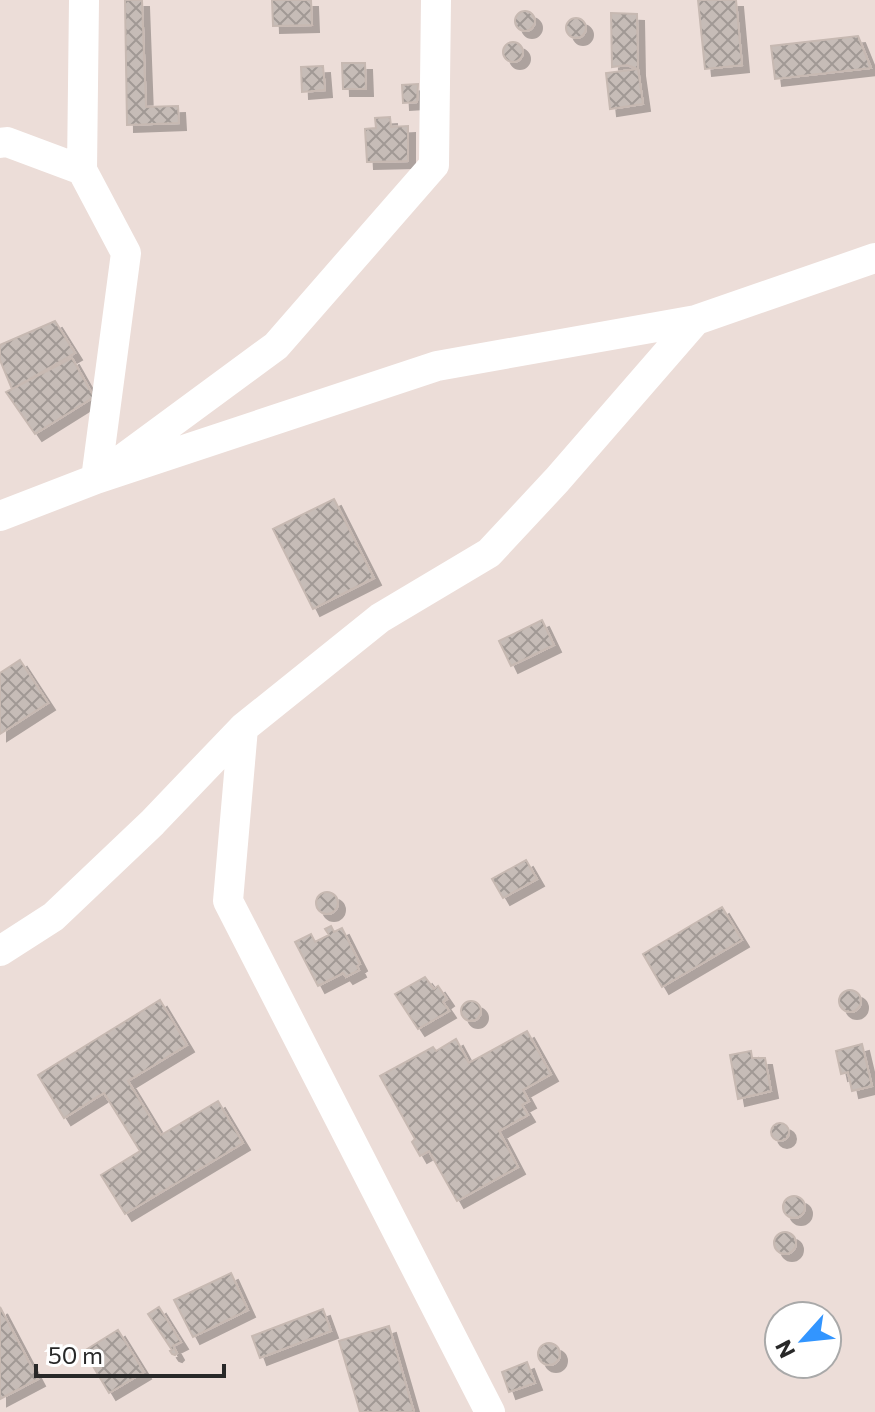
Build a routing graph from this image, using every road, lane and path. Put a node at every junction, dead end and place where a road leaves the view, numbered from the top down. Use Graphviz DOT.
graph roads {
  1 [pos="84,0"];
  2 [pos="436,0"];
  3 [pos="0,143"];
  4 [pos="82,170"];
  5 [pos="875,258"];
  6 [pos="696,320"];
  7 [pos="96,479"];
  8 [pos="0,516"];
  9 [pos="243,728"];
  10 [pos="0,951"];
  11 [pos="490,1412"];
  1 -- 4 [label="street"];
  2 -- 7 [label="street"];
  3 -- 4 [label="street"];
  4 -- 7 [label="street"];
  5 -- 6 [label="street"];
  6 -- 7 [label="street"];
  6 -- 9 [label="street"];
  7 -- 8 [label="street"];
  9 -- 10 [label="street"];
  9 -- 11 [label="street"];
}
